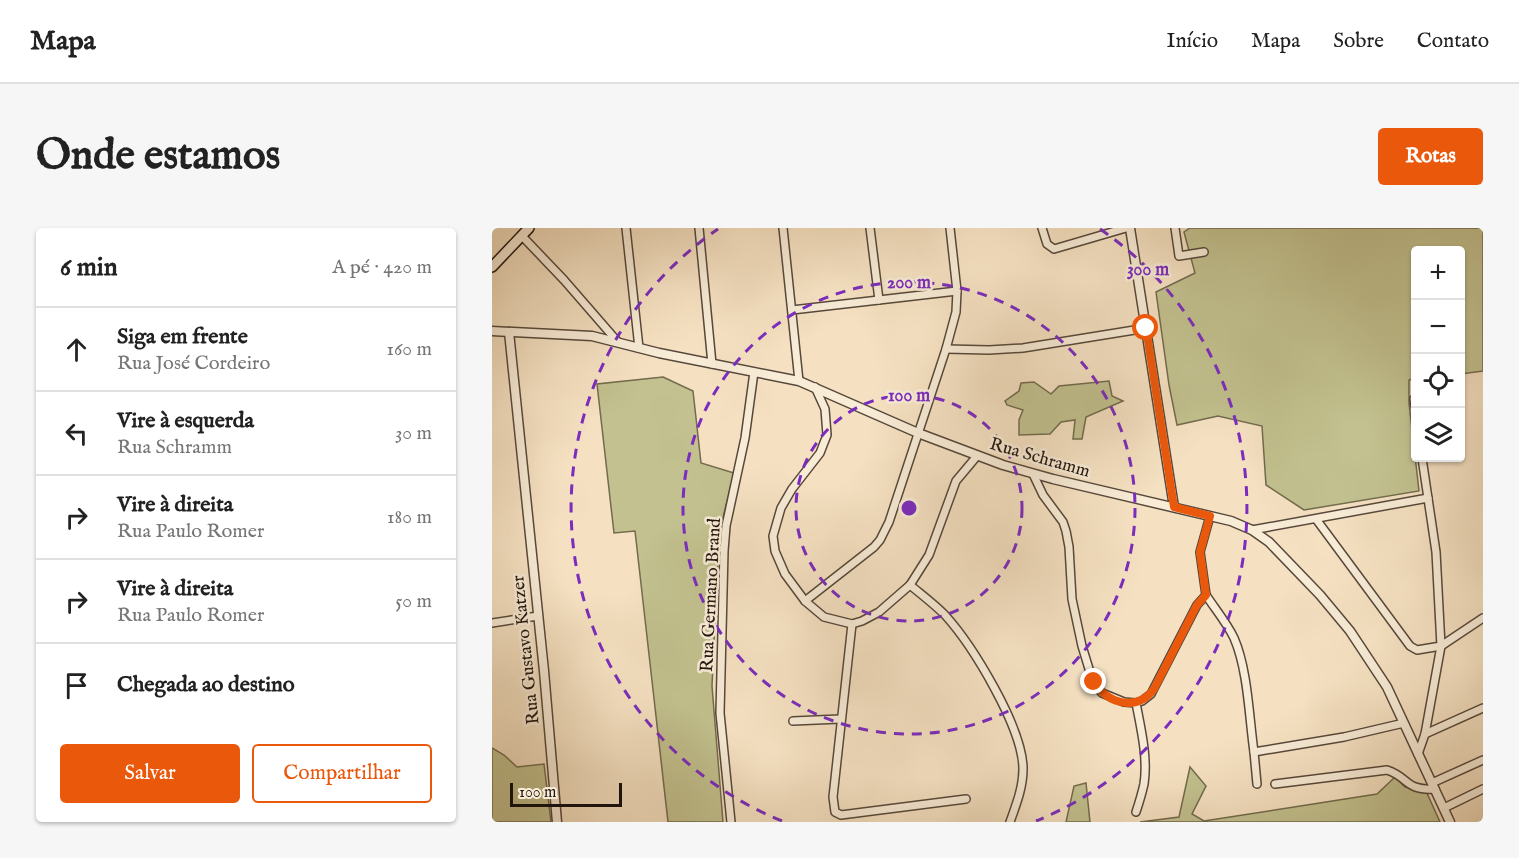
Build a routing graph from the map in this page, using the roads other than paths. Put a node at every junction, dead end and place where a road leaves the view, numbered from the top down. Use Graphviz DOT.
graph roads {
  1 [pos="529,228"];
  2 [pos="626,228"];
  3 [pos="699,228"];
  4 [pos="783,228"];
  5 [pos="789,228"];
  6 [pos="870,228"];
  7 [pos="950,228"];
  8 [pos="1042,228"];
  9 [pos="1126,228"];
  10 [pos="1130,228"];
  11 [pos="1175,228"];
  12 [pos="522,236"];
  13 [pos="1204,252"];
  14 [pos="492,267"];
  15 [pos="957,291"];
  16 [pos="879,300"];
  17 [pos="792,310"];
  18 [pos="1146,328"];
  19 [pos="492,331"];
  20 [pos="509,332"];
  21 [pos="617,341"];
  22 [pos="639,348"];
  23 [pos="946,350"];
  24 [pos="712,364"];
  25 [pos="754,372"];
  26 [pos="799,381"];
  27 [pos="815,387"];
  28 [pos="918,433"];
  29 [pos="977,456"];
  30 [pos="1423,462"];
  31 [pos="1033,474"];
  32 [pos="1428,498"];
  33 [pos="1174,507"];
  34 [pos="1210,516"];
  35 [pos="1316,519"];
  36 [pos="1252,530"];
  37 [pos="910,585"];
  38 [pos="1206,595"];
  39 [pos="805,601"];
  40 [pos="538,616"];
  41 [pos="1483,618"];
  42 [pos="492,623"];
  43 [pos="852,624"];
  44 [pos="1441,646"];
  45 [pos="1136,703"];
  46 [pos="1483,708"];
  47 [pos="840,719"];
  48 [pos="793,721"];
  49 [pos="1404,723"];
  50 [pos="1425,734"];
  51 [pos="1254,752"];
  52 [pos="1418,754"];
  53 [pos="1483,760"];
  54 [pos="1257,784"];
  55 [pos="1275,784"];
  56 [pos="1433,786"];
  57 [pos="1483,789"];
  58 [pos="966,800"];
  59 [pos="1444,808"];
  60 [pos="1136,812"];
  61 [pos="557,822"];
  62 [pos="731,822"];
  63 [pos="1010,822"];
  64 [pos="1450,822"];
  1 -- 12 [label="main road"];
  2 -- 22 [label="street"];
  3 -- 24 [label="street"];
  4 -- 5 [label="street"];
  4 -- 17 [label="street"];
  6 -- 16 [label="street"];
  7 -- 15 [label="street"];
  8 -- 9 [label="street"];
  10 -- 18 [label="street"];
  11 -- 13 [label="street"];
  12 -- 14 [label="main road"];
  12 -- 21 [label="street"];
  15 -- 16 [label="street"];
  15 -- 23 [label="street"];
  16 -- 17 [label="street"];
  17 -- 26 [label="street"];
  18 -- 23 [label="street"];
  18 -- 33 [label="street"];
  19 -- 20 [label="street, Rua Schramm"];
  20 -- 21 [label="street, Rua Schramm"];
  20 -- 40 [label="street, Rua Gustavo Katzer"];
  21 -- 22 [label="street, Rua Schramm"];
  22 -- 24 [label="street, Rua Schramm"];
  23 -- 28 [label="street"];
  24 -- 25 [label="street, Rua Schramm"];
  25 -- 26 [label="street, Rua Schramm"];
  25 -- 62 [label="street, Rua Germano Brand"];
  26 -- 27 [label="street, Rua Schramm"];
  27 -- 28 [label="street, Rua Schramm"];
  27 -- 39 [label="street"];
  28 -- 29 [label="street, Rua Schramm"];
  28 -- 39 [label="street"];
  29 -- 31 [label="street, Rua Schramm"];
  29 -- 37 [label="street"];
  30 -- 32 [label="street"];
  31 -- 33 [label="street, Rua Schramm"];
  31 -- 45 [label="street"];
  32 -- 35 [label="street"];
  32 -- 44 [label="street"];
  33 -- 34 [label="street, Rua Schramm"];
  34 -- 36 [label="street, Rua Schramm"];
  34 -- 38 [label="street"];
  35 -- 36 [label="street"];
  35 -- 44 [label="street"];
  36 -- 49 [label="street, Rua Schramm"];
  37 -- 43 [label="street"];
  37 -- 63 [label="street"];
  38 -- 45 [label="street"];
  38 -- 51 [label="street"];
  39 -- 43 [label="street"];
  40 -- 42 [label="street"];
  40 -- 61 [label="street, Rua Gustavo Katzer"];
  41 -- 44 [label="street"];
  43 -- 47 [label="street"];
  44 -- 50 [label="street"];
  45 -- 60 [label="street"];
  46 -- 50 [label="street"];
  47 -- 48 [label="street"];
  47 -- 58 [label="street"];
  49 -- 51 [label="street"];
  49 -- 52 [label="street, Rua Schramm"];
  50 -- 52 [label="street"];
  51 -- 54 [label="street"];
  52 -- 56 [label="street, Rua Schramm"];
  53 -- 56 [label="street"];
  55 -- 56 [label="street"];
  56 -- 59 [label="street, Rua Schramm"];
  57 -- 59 [label="street"];
  59 -- 64 [label="street, Rua Schramm"];
}
